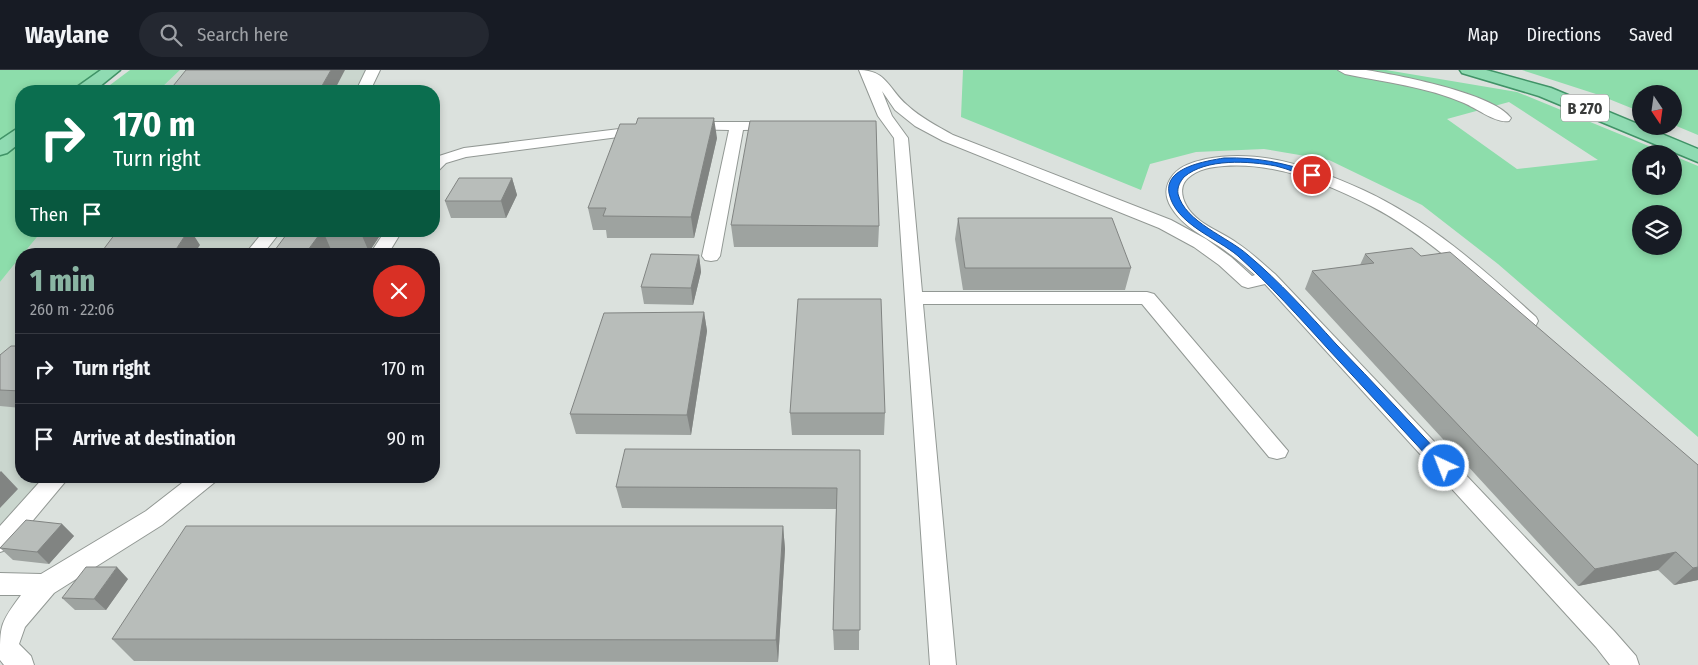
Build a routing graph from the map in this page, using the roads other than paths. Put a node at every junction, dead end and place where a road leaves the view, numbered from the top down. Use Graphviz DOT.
graph roads {
  1 [pos="112,70"];
  2 [pos="372,70"];
  3 [pos="866,70"];
  4 [pos="1345,70"];
  5 [pos="1468,70"];
  6 [pos="1495,70"];
  7 [pos="91,85"];
  8 [pos="366,85"];
  9 [pos="1504,118"];
  10 [pos="1632,118"];
  11 [pos="675,126"];
  12 [pos="737,126"];
  13 [pos="786,126"];
  14 [pos="655,128"];
  15 [pos="1672,135"];
  16 [pos="15,138"];
  17 [pos="1698,146"];
  18 [pos="0,149"];
  19 [pos="1698,156"];
  20 [pos="440,161"];
  21 [pos="268,237"];
  22 [pos="390,237"];
  23 [pos="259,248"];
  24 [pos="383,248"];
  25 [pos="711,256"];
  26 [pos="1269,278"];
  27 [pos="914,298"];
  28 [pos="1544,334"];
  29 [pos="1277,452"];
  30 [pos="52,483"];
  31 [pos="198,483"];
  32 [pos="0,542"];
  33 [pos="0,584"];
  34 [pos="45,585"];
  35 [pos="7,620"];
  36 [pos="21,665"];
  37 [pos="943,665"];
  38 [pos="1626,665"];
  1 -- 7 [label="main road"];
  2 -- 8 [label="street"];
  3 -- 26 [label="street"];
  3 -- 27 [label="street"];
  4 -- 9 [label="street"];
  5 -- 19 [label="main road, B 270"];
  6 -- 10 [label="main road, B 270"];
  11 -- 12 [label="street"];
  12 -- 13 [label="street"];
  12 -- 25 [label="street"];
  14 -- 20 [label="street"];
  15 -- 17 [label="main road"];
  16 -- 18 [label="main road"];
  21 -- 23 [label="street"];
  22 -- 24 [label="street"];
  26 -- 28 [label="street"];
  26 -- 38 [label="street"];
  27 -- 29 [label="street"];
  27 -- 37 [label="street"];
  30 -- 32 [label="street"];
  31 -- 34 [label="street"];
  33 -- 34 [label="street"];
  34 -- 35 [label="street"];
  35 -- 36 [label="street"];
}
